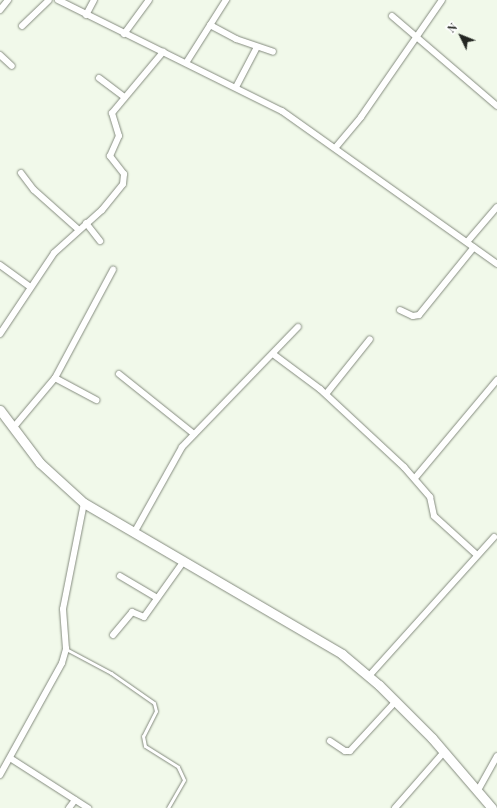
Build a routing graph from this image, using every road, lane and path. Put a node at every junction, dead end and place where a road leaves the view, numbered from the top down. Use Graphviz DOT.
graph roads {
  1 [pos="8,0"];
  2 [pos="49,0"];
  3 [pos="58,0"];
  4 [pos="94,0"];
  5 [pos="149,0"];
  6 [pos="226,0"];
  7 [pos="442,0"];
  8 [pos="0,10"];
  9 [pos="86,15"];
  10 [pos="392,16"];
  11 [pos="210,25"];
  12 [pos="22,26"];
  13 [pos="124,34"];
  14 [pos="416,38"];
  15 [pos="257,47"];
  16 [pos="163,52"];
  17 [pos="273,52"];
  18 [pos="0,55"];
  19 [pos="186,63"];
  20 [pos="12,66"];
  21 [pos="99,78"];
  22 [pos="236,86"];
  23 [pos="124,97"];
  24 [pos="497,106"];
  25 [pos="336,147"];
  26 [pos="21,173"];
  27 [pos="497,207"];
  28 [pos="86,223"];
  29 [pos="78,229"];
  30 [pos="100,241"];
  31 [pos="467,242"];
  32 [pos="474,247"];
  33 [pos="497,264"];
  34 [pos="0,265"];
  35 [pos="113,270"];
  36 [pos="30,287"];
  37 [pos="400,310"];
  38 [pos="298,327"];
  39 [pos="0,334"];
  40 [pos="370,339"];
  41 [pos="273,354"];
  42 [pos="118,374"];
  43 [pos="55,378"];
  44 [pos="497,380"];
  45 [pos="326,394"];
  46 [pos="96,400"];
  47 [pos="0,410"];
  48 [pos="13,428"];
  49 [pos="194,434"];
  50 [pos="415,478"];
  51 [pos="84,503"];
  52 [pos="134,533"];
  53 [pos="494,537"];
  54 [pos="477,555"];
  55 [pos="184,561"];
  56 [pos="120,576"];
  57 [pos="158,598"];
  58 [pos="113,635"];
  59 [pos="66,649"];
  60 [pos="369,676"];
  61 [pos="396,701"];
  62 [pos="330,741"];
  63 [pos="444,752"];
  64 [pos="497,756"];
  65 [pos="10,758"];
  66 [pos="0,775"];
  67 [pos="477,792"];
  68 [pos="75,800"];
  69 [pos="396,807"];
  70 [pos="69,808"];
  71 [pos="88,808"];
  72 [pos="168,808"];
  73 [pos="492,808"];
  1 -- 8 [label="street"];
  2 -- 12 [label="street"];
  3 -- 9 [label="street"];
  4 -- 9 [label="street"];
  5 -- 13 [label="street"];
  6 -- 11 [label="street"];
  7 -- 14 [label="street"];
  9 -- 13 [label="street"];
  10 -- 14 [label="street"];
  11 -- 15 [label="street"];
  11 -- 19 [label="street"];
  13 -- 16 [label="street"];
  14 -- 24 [label="street"];
  14 -- 25 [label="street"];
  15 -- 17 [label="street"];
  15 -- 22 [label="street"];
  16 -- 19 [label="street"];
  16 -- 23 [label="street"];
  18 -- 20 [label="street"];
  19 -- 22 [label="street"];
  21 -- 23 [label="street"];
  22 -- 25 [label="street"];
  23 -- 28 [label="street"];
  25 -- 31 [label="street"];
  26 -- 29 [label="street"];
  27 -- 31 [label="street"];
  28 -- 29 [label="street"];
  28 -- 30 [label="street"];
  29 -- 36 [label="street"];
  31 -- 32 [label="street"];
  32 -- 33 [label="street"];
  32 -- 37 [label="street"];
  34 -- 36 [label="street"];
  35 -- 43 [label="street"];
  36 -- 39 [label="street"];
  38 -- 41 [label="street"];
  40 -- 45 [label="street"];
  41 -- 45 [label="street"];
  41 -- 49 [label="street"];
  42 -- 49 [label="street"];
  43 -- 46 [label="street"];
  43 -- 48 [label="street"];
  44 -- 50 [label="street"];
  45 -- 50 [label="street"];
  47 -- 48 [label="main road"];
  48 -- 51 [label="main road"];
  49 -- 52 [label="street"];
  50 -- 54 [label="street"];
  51 -- 52 [label="main road"];
  51 -- 59 [label="street"];
  52 -- 55 [label="main road"];
  53 -- 54 [label="street"];
  54 -- 60 [label="street"];
  55 -- 57 [label="street"];
  55 -- 60 [label="main road"];
  56 -- 57 [label="street"];
  57 -- 58 [label="street"];
  59 -- 65 [label="street"];
  59 -- 72 [label="lane"];
  60 -- 61 [label="main road"];
  61 -- 62 [label="street"];
  61 -- 63 [label="main road"];
  63 -- 67 [label="main road"];
  63 -- 69 [label="street"];
  64 -- 67 [label="street"];
  65 -- 66 [label="street"];
  65 -- 68 [label="street"];
  67 -- 73 [label="main road"];
  68 -- 70 [label="street"];
  68 -- 71 [label="street"];
}
